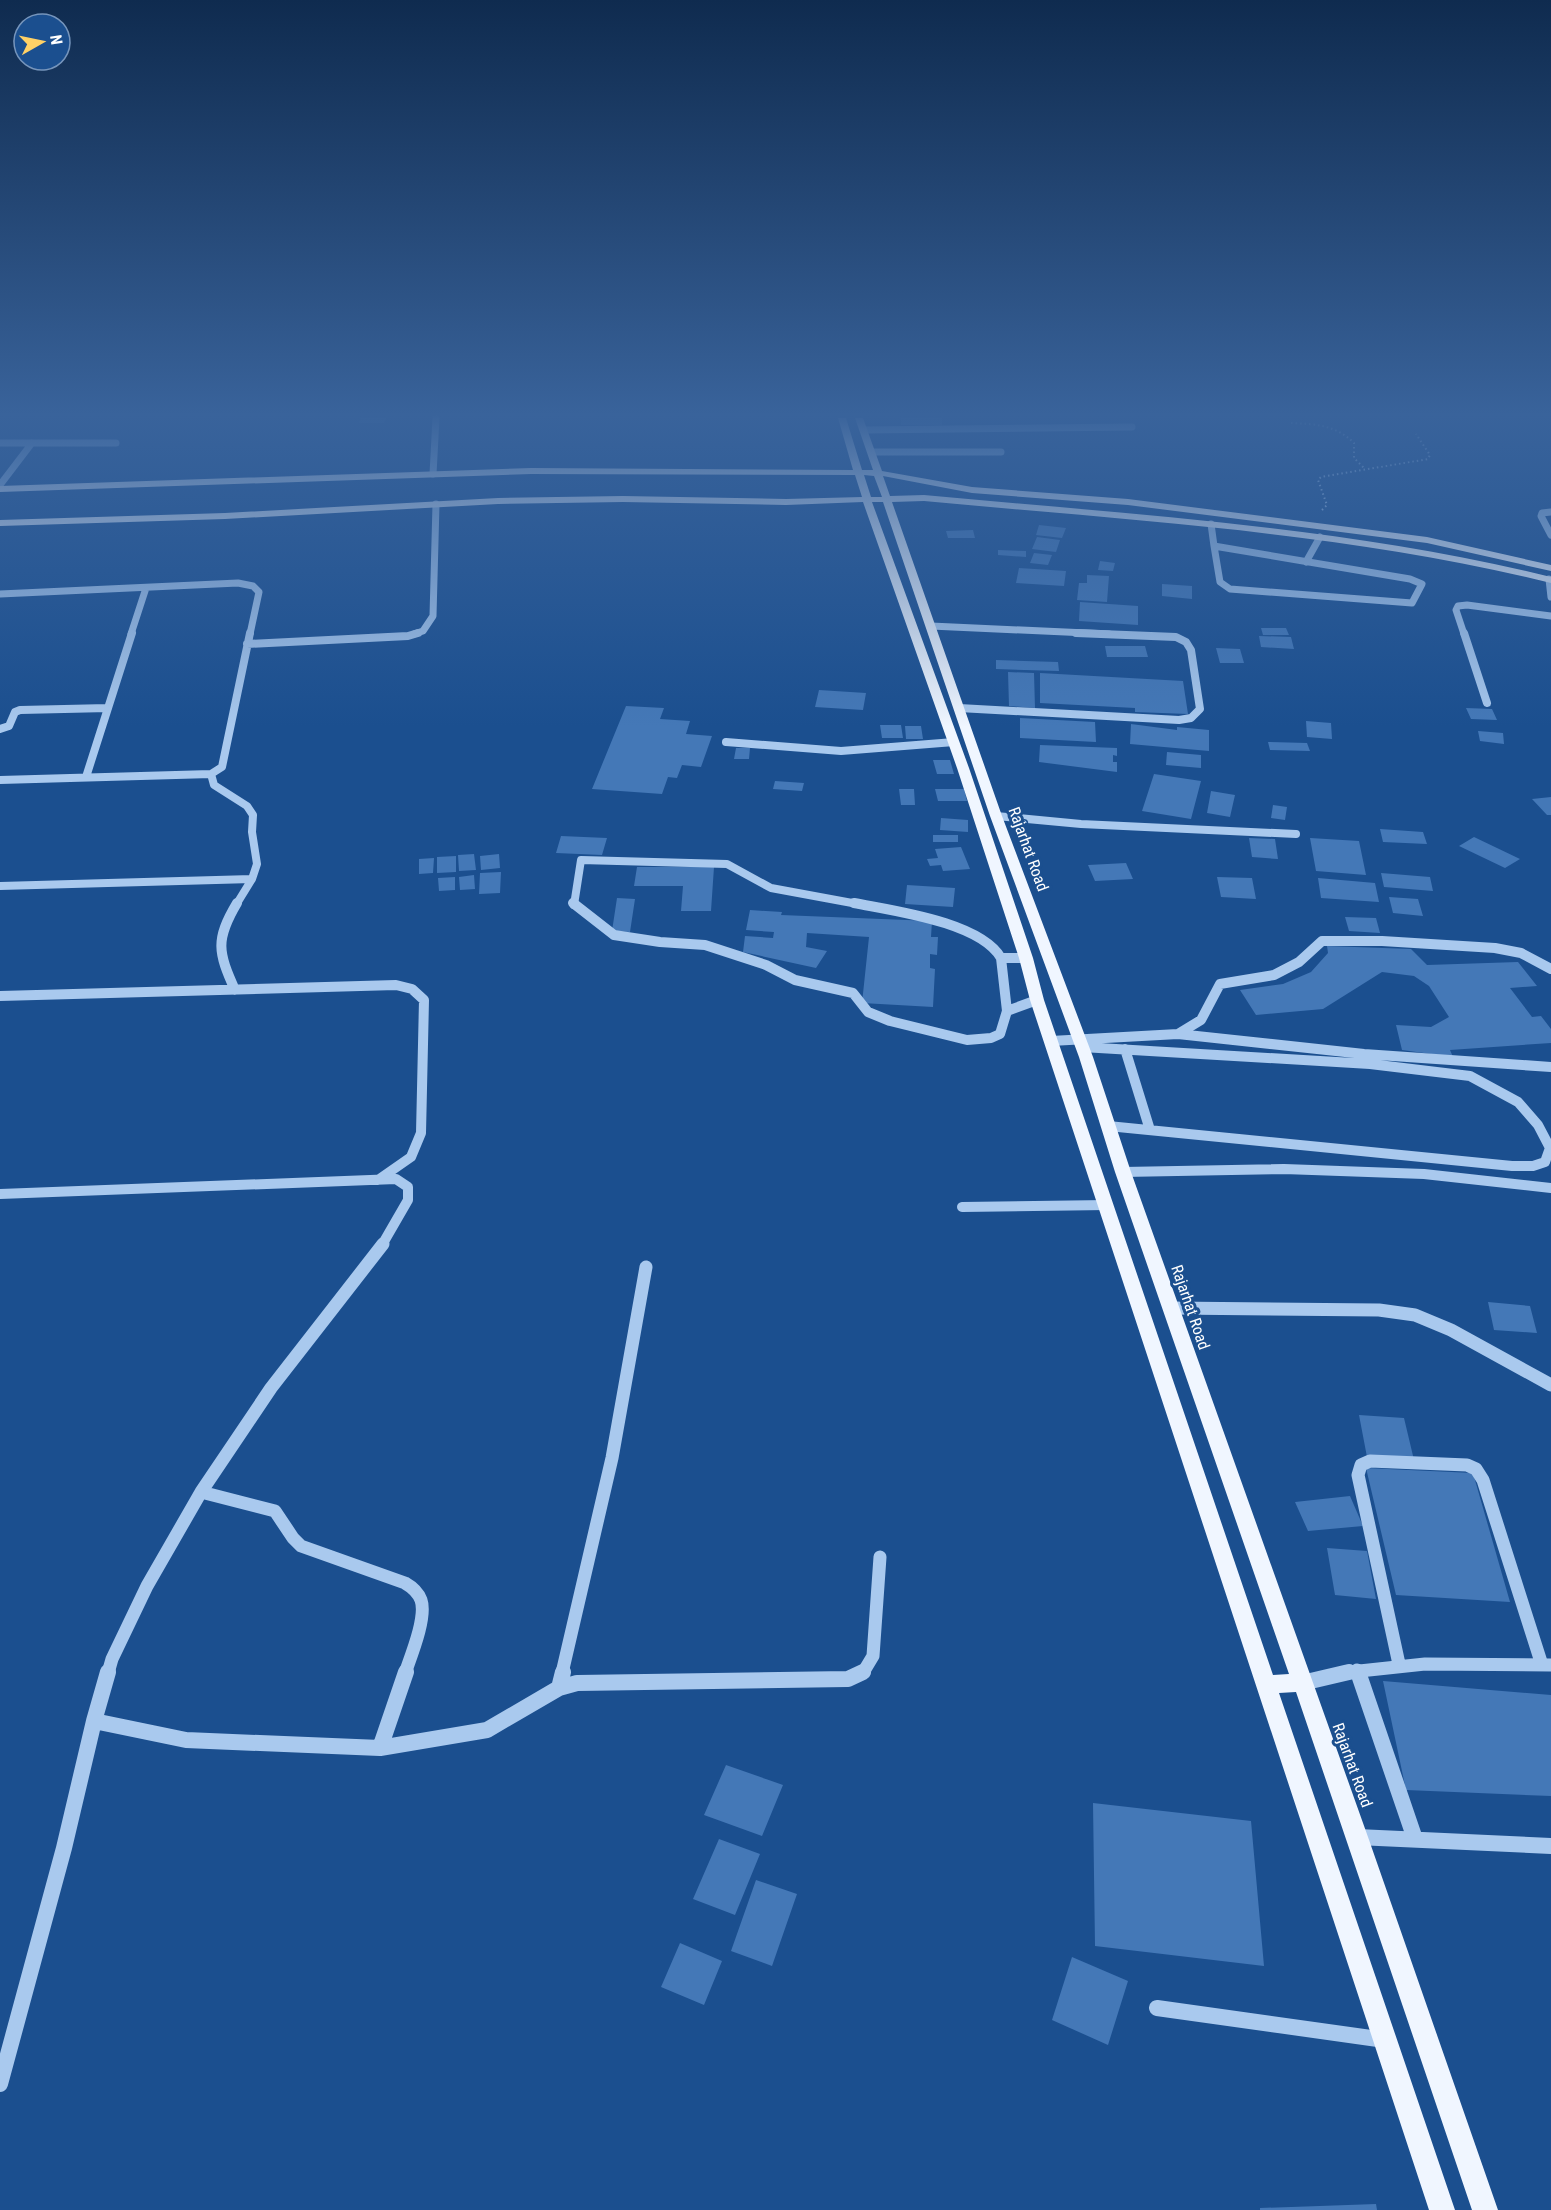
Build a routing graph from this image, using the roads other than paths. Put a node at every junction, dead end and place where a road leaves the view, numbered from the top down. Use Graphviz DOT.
graph roads {
  1 [pos="60,521"];
  2 [pos="436,521"];
  3 [pos="875,521"];
  4 [pos="896,521"];
  5 [pos="1179,521"];
  6 [pos="1283,521"];
  7 [pos="1544,521"];
  8 [pos="0,523"];
  9 [pos="1211,524"];
  10 [pos="1551,535"];
  11 [pos="1320,537"];
  12 [pos="1214,546"];
  13 [pos="1306,562"];
  14 [pos="1551,568"];
  15 [pos="1550,580"];
  16 [pos="146,588"];
  17 [pos="0,594"];
  18 [pos="1551,597"];
  19 [pos="1551,616"];
  20 [pos="931,626"];
  21 [pos="247,644"];
  22 [pos="1487,703"];
  23 [pos="108,708"];
  24 [pos="959,708"];
  25 [pos="0,729"];
  26 [pos="726,742"];
  27 [pos="954,742"];
  28 [pos="211,774"];
  29 [pos="86,777"];
  30 [pos="0,780"];
  31 [pos="996,816"];
  32 [pos="1296,834"];
  33 [pos="252,879"];
  34 [pos="0,886"];
  35 [pos="1001,958"];
  36 [pos="1026,958"];
  37 [pos="1551,969"];
  38 [pos="235,990"];
  39 [pos="0,996"];
  40 [pos="1037,1000"];
  41 [pos="1007,1011"];
  42 [pos="1178,1034"];
  43 [pos="1051,1041"];
  44 [pos="1081,1043"];
  45 [pos="1125,1049"];
  46 [pos="1551,1067"];
  47 [pos="1108,1126"];
  48 [pos="1150,1130"];
  49 [pos="1123,1172"];
  50 [pos="378,1180"];
  51 [pos="1551,1188"];
  52 [pos="0,1194"];
  53 [pos="1107,1205"];
  54 [pos="962,1207"];
  55 [pos="646,1268"];
  56 [pos="1171,1308"];
  57 [pos="1551,1385"];
  58 [pos="201,1492"];
  59 [pos="880,1557"];
  60 [pos="1398,1664"];
  61 [pos="1547,1665"];
  62 [pos="1357,1670"];
  63 [pos="1302,1683"];
  64 [pos="1266,1684"];
  65 [pos="559,1688"];
  66 [pos="94,1721"];
  67 [pos="380,1748"];
  68 [pos="1358,1837"];
  69 [pos="1416,1839"];
  70 [pos="1551,1846"];
  71 [pos="1156,2008"];
  72 [pos="1385,2040"];
  73 [pos="0,2084"];
  74 [pos="1442,2210"];
  75 [pos="1485,2210"];
  1 -- 8 [label="main road"];
  2 -- 21 [label="street"];
  3 -- 27 [label="main road"];
  4 -- 20 [label="main road, Rajarhat Road"];
  5 -- 9 [label="main road"];
  6 -- 14 [label="main road"];
  7 -- 10 [label="street"];
  9 -- 11 [label="main road"];
  9 -- 12 [label="street"];
  11 -- 13 [label="street"];
  11 -- 15 [label="main road"];
  12 -- 13 [label="street"];
  12 -- 13 [label="street"];
  15 -- 18 [label="street"];
  16 -- 17 [label="street"];
  16 -- 21 [label="street"];
  16 -- 23 [label="street"];
  19 -- 22 [label="street"];
  20 -- 24 [label="main road, Rajarhat Road"];
  20 -- 24 [label="street"];
  21 -- 28 [label="street"];
  23 -- 25 [label="street"];
  23 -- 29 [label="street"];
  24 -- 31 [label="main road, Rajarhat Road"];
  26 -- 27 [label="street"];
  27 -- 36 [label="main road"];
  28 -- 29 [label="street"];
  28 -- 33 [label="street"];
  29 -- 30 [label="street"];
  31 -- 32 [label="street"];
  31 -- 44 [label="main road, Rajarhat Road"];
  33 -- 34 [label="street"];
  33 -- 38 [label="street"];
  35 -- 36 [label="street"];
  35 -- 41 [label="street"];
  35 -- 41 [label="street"];
  36 -- 40 [label="main road"];
  37 -- 42 [label="street"];
  38 -- 39 [label="street"];
  38 -- 50 [label="street"];
  40 -- 41 [label="street"];
  40 -- 43 [label="main road"];
  42 -- 44 [label="street"];
  42 -- 46 [label="street"];
  43 -- 44 [label="street"];
  43 -- 53 [label="main road"];
  44 -- 45 [label="street"];
  44 -- 47 [label="main road, Rajarhat Road"];
  45 -- 48 [label="street"];
  45 -- 48 [label="street"];
  47 -- 48 [label="street"];
  47 -- 49 [label="main road, Rajarhat Road"];
  49 -- 51 [label="street"];
  49 -- 56 [label="main road, Rajarhat Road"];
  50 -- 52 [label="street"];
  50 -- 58 [label="street"];
  53 -- 54 [label="street"];
  53 -- 64 [label="main road"];
  55 -- 65 [label="street"];
  56 -- 57 [label="street"];
  56 -- 63 [label="main road, Rajarhat Road"];
  58 -- 66 [label="street"];
  58 -- 67 [label="street"];
  59 -- 65 [label="street"];
  60 -- 61 [label="street"];
  60 -- 61 [label="street"];
  60 -- 62 [label="street"];
  62 -- 63 [label="street"];
  62 -- 69 [label="street"];
  63 -- 64 [label="main road"];
  63 -- 68 [label="main road, Rajarhat Road"];
  64 -- 72 [label="main road"];
  65 -- 67 [label="street"];
  66 -- 67 [label="street"];
  66 -- 73 [label="street"];
  68 -- 69 [label="street"];
  68 -- 75 [label="main road, Rajarhat Road"];
  69 -- 70 [label="street"];
  71 -- 72 [label="street"];
  72 -- 74 [label="main road"];
}
